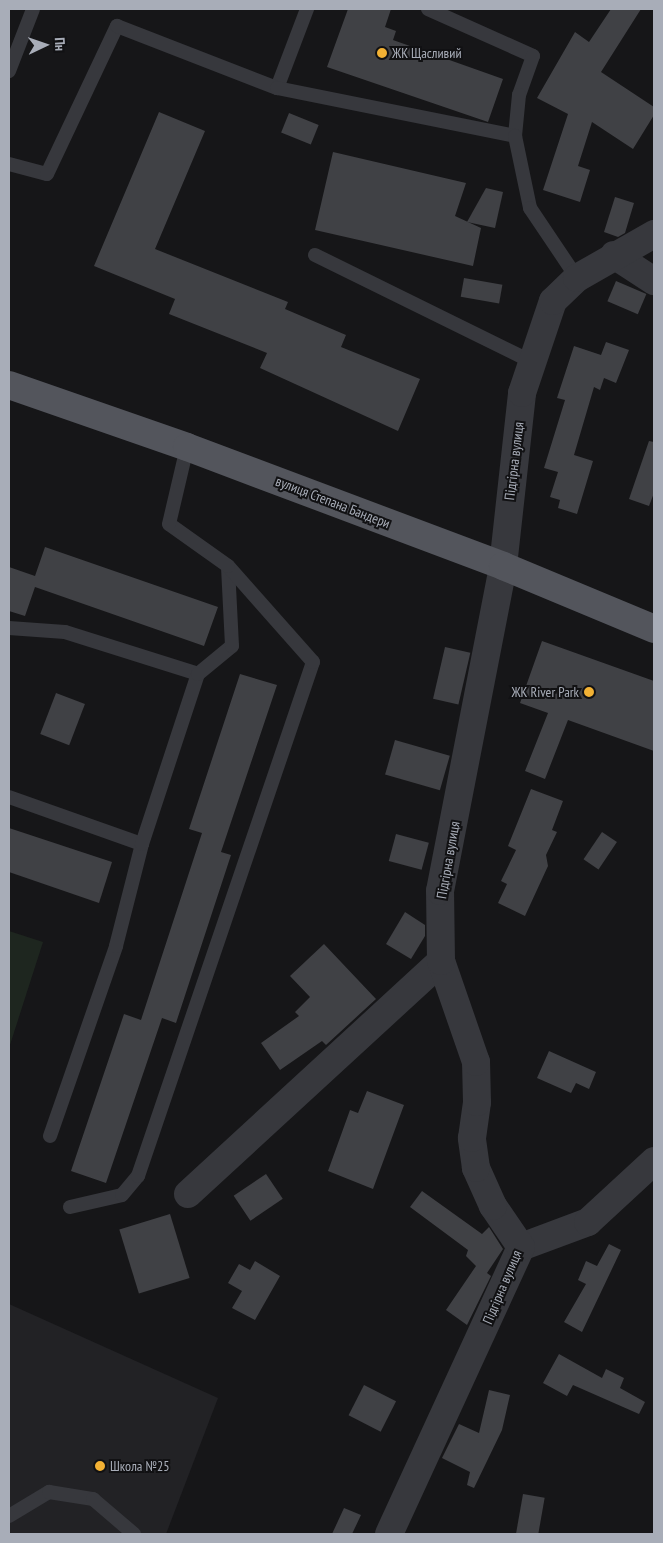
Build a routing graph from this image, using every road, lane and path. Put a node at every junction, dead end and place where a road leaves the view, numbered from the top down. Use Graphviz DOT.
graph roads {
  1 [pos="33,9"];
  2 [pos="307,9"];
  3 [pos="428,9"];
  4 [pos="9,71"];
  5 [pos="277,88"];
  6 [pos="514,136"];
  7 [pos="9,164"];
  8 [pos="654,234"];
  9 [pos="315,255"];
  10 [pos="614,255"];
  11 [pos="577,278"];
  12 [pos="654,281"];
  13 [pos="532,362"];
  14 [pos="9,385"];
  15 [pos="187,446"];
  16 [pos="228,566"];
  17 [pos="503,566"];
  18 [pos="9,628"];
  19 [pos="654,629"];
  20 [pos="198,674"];
  21 [pos="9,798"];
  22 [pos="142,844"];
  23 [pos="441,960"];
  24 [pos="50,1136"];
  25 [pos="654,1161"];
  26 [pos="188,1194"];
  27 [pos="70,1207"];
  28 [pos="522,1247"];
  29 [pos="9,1516"];
  30 [pos="134,1534"];
  31 [pos="389,1534"];
  1 -- 4 [label="lane"];
  2 -- 5 [label="lane"];
  3 -- 6 [label="lane"];
  5 -- 6 [label="lane"];
  5 -- 7 [label="lane"];
  6 -- 11 [label="lane"];
  8 -- 10 [label="street, Підгірна вулиця"];
  9 -- 13 [label="lane"];
  10 -- 11 [label="street, Підгірна вулиця"];
  10 -- 12 [label="street"];
  11 -- 13 [label="street, Підгірна вулиця"];
  13 -- 17 [label="street, Підгірна вулиця"];
  14 -- 15 [label="main road, вулиця Степана Бандери"];
  15 -- 16 [label="lane"];
  15 -- 17 [label="main road, вулиця Степана Бандери"];
  16 -- 20 [label="lane"];
  16 -- 27 [label="lane"];
  17 -- 19 [label="main road, вулиця Степана Бандери"];
  17 -- 23 [label="street, Підгірна вулиця"];
  18 -- 20 [label="lane"];
  20 -- 22 [label="lane"];
  21 -- 22 [label="lane"];
  22 -- 24 [label="lane"];
  23 -- 26 [label="street"];
  23 -- 28 [label="street, Підгірна вулиця"];
  25 -- 28 [label="street"];
  28 -- 31 [label="street, Підгірна вулиця"];
  29 -- 30 [label="lane"];
}
